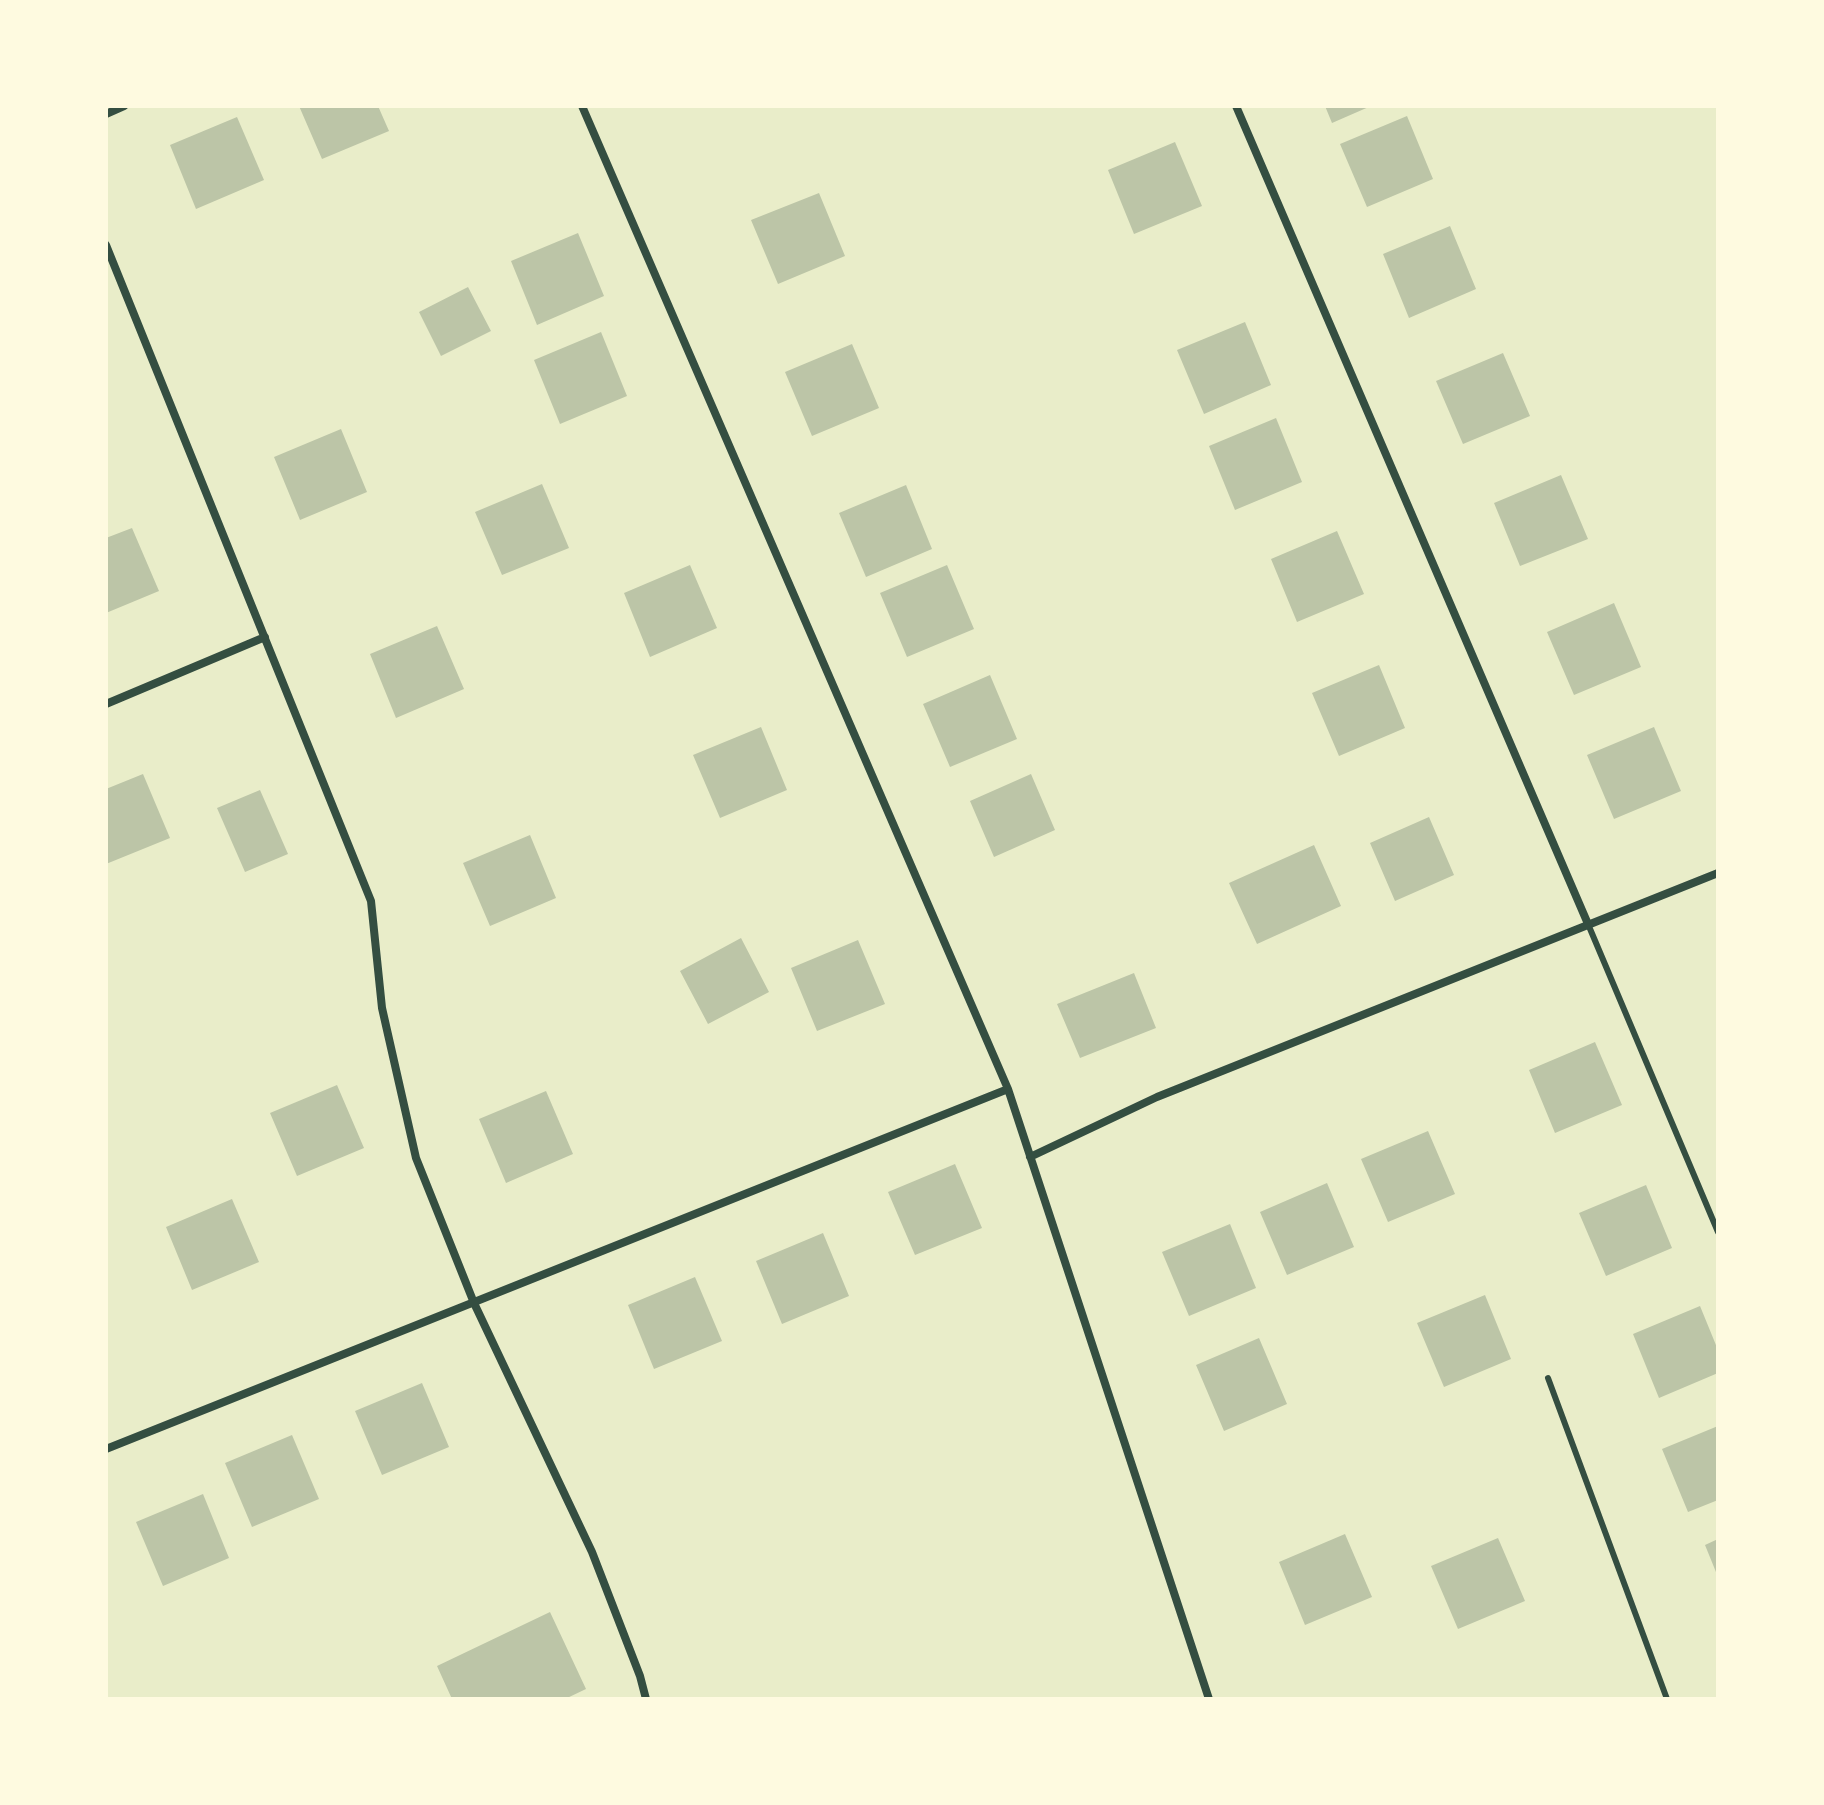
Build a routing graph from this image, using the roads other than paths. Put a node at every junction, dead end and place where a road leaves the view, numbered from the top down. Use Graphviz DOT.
graph roads {
  1 [pos="124,106"];
  2 [pos="582,106"];
  3 [pos="1236,106"];
  4 [pos="106,114"];
  5 [pos="106,245"];
  6 [pos="265,637"];
  7 [pos="106,704"];
  8 [pos="1718,873"];
  9 [pos="1588,924"];
  10 [pos="1008,1089"];
  11 [pos="1030,1157"];
  12 [pos="1718,1232"];
  13 [pos="474,1303"];
  14 [pos="1548,1378"];
  15 [pos="106,1449"];
  16 [pos="646,1699"];
  17 [pos="1209,1699"];
  18 [pos="1667,1699"];
  1 -- 4 [label="street"];
  2 -- 10 [label="street"];
  3 -- 9 [label="street"];
  5 -- 6 [label="street"];
  6 -- 7 [label="street"];
  6 -- 13 [label="street"];
  8 -- 9 [label="street"];
  9 -- 11 [label="street"];
  9 -- 12 [label="lane"];
  10 -- 11 [label="street"];
  10 -- 13 [label="street"];
  11 -- 17 [label="street"];
  13 -- 15 [label="street"];
  13 -- 16 [label="street"];
  14 -- 18 [label="lane"];
}
